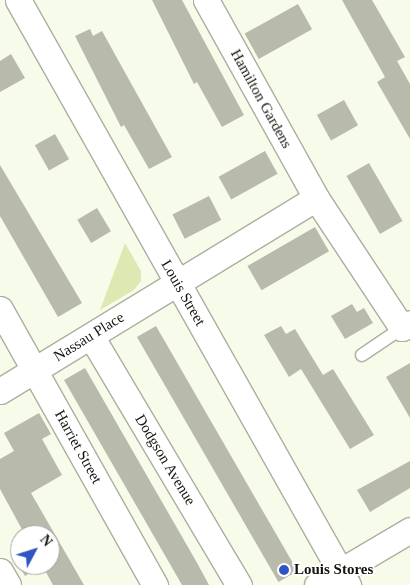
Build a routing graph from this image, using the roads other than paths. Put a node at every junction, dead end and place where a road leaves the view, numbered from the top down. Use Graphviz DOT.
graph roads {
  1 [pos="206,0"];
  2 [pos="25,3"];
  3 [pos="316,198"];
  4 [pos="177,282"];
  5 [pos="0,309"];
  6 [pos="406,325"];
  7 [pos="91,336"];
  8 [pos="362,355"];
  9 [pos="35,371"];
  10 [pos="0,391"];
  11 [pos="410,530"];
  12 [pos="0,571"];
  13 [pos="344,578"];
  14 [pos="8,585"];
  15 [pos="155,585"];
  16 [pos="239,585"];
  17 [pos="316,585"];
  1 -- 3 [label="street, Hamilton Gardens"];
  2 -- 4 [label="street, Louis Street"];
  3 -- 4 [label="street"];
  3 -- 6 [label="street, Hamilton Gardens"];
  4 -- 7 [label="street, Nassau Place"];
  4 -- 13 [label="street, Louis Street"];
  5 -- 9 [label="street, Harriet Street"];
  6 -- 8 [label="lane"];
  7 -- 9 [label="street, Nassau Place"];
  7 -- 16 [label="street, Dodgson Avenue"];
  9 -- 10 [label="street, Nassau Place"];
  9 -- 15 [label="street, Harriet Street"];
  11 -- 13 [label="street"];
  12 -- 14 [label="street"];
  13 -- 17 [label="street"];
}
